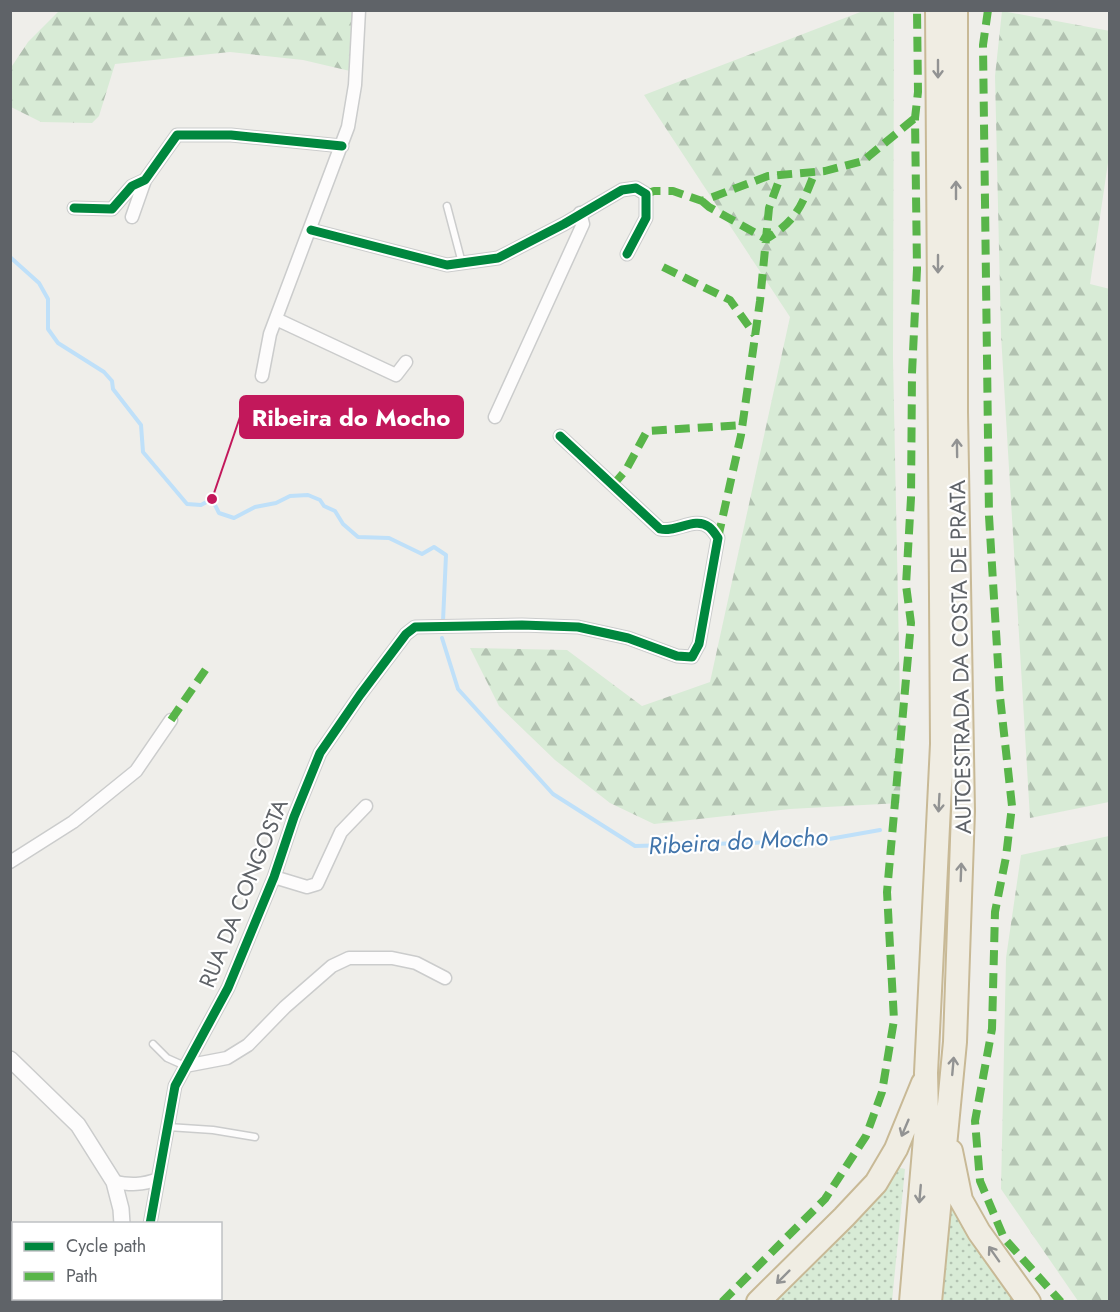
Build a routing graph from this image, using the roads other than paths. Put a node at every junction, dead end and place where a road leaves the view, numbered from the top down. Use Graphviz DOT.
graph roads {
  1 [pos="359,10"];
  2 [pos="937,10"];
  3 [pos="956,10"];
  4 [pos="342,146"];
  5 [pos="145,180"];
  6 [pos="447,206"];
  7 [pos="74,208"];
  8 [pos="580,213"];
  9 [pos="132,217"];
  10 [pos="311,230"];
  11 [pos="627,254"];
  12 [pos="462,263"];
  13 [pos="276,319"];
  14 [pos="406,362"];
  15 [pos="262,376"];
  16 [pos="495,417"];
  17 [pos="560,436"];
  18 [pos="171,720"];
  19 [pos="366,806"];
  20 [pos="10,862"];
  21 [pos="274,877"];
  22 [pos="445,978"];
  23 [pos="153,1044"];
  24 [pos="10,1059"];
  25 [pos="185,1066"];
  26 [pos="926,1073"];
  27 [pos="947,1125"];
  28 [pos="167,1127"];
  29 [pos="255,1137"];
  30 [pos="158,1179"];
  31 [pos="114,1182"];
  32 [pos="122,1222"];
  33 [pos="150,1222"];
  34 [pos="758,1302"];
  35 [pos="911,1302"];
  36 [pos="930,1302"];
  37 [pos="1029,1302"];
  1 -- 4 [label="street"];
  2 -- 26 [label="highway, AUTOESTRADA DA COSTA DE PRATA, one-way"];
  27 -- 3 [label="highway, AUTOESTRADA DA COSTA DE PRATA, one-way"];
  4 -- 5 [label="street"];
  4 -- 10 [label="street"];
  5 -- 7 [label="street"];
  5 -- 9 [label="street"];
  6 -- 12 [label="lane"];
  8 -- 11 [label="street"];
  8 -- 12 [label="street"];
  8 -- 16 [label="street"];
  10 -- 12 [label="street"];
  10 -- 13 [label="street"];
  13 -- 14 [label="street"];
  13 -- 15 [label="street"];
  17 -- 21 [label="street, RUA DA CONGOSTA"];
  18 -- 20 [label="street"];
  19 -- 21 [label="street, RUA DA CONGOSTA"];
  21 -- 25 [label="street, RUA DA CONGOSTA"];
  22 -- 25 [label="street"];
  23 -- 25 [label="lane"];
  24 -- 31 [label="street"];
  25 -- 28 [label="street, RUA DA CONGOSTA"];
  26 -- 34 [label="highway, one-way"];
  26 -- 35 [label="highway, AUTOESTRADA DA COSTA DE PRATA, one-way"];
  27 -- 36 [label="highway, AUTOESTRADA DA COSTA DE PRATA"];
  37 -- 27 [label="highway, one-way"];
  28 -- 29 [label="lane"];
  28 -- 30 [label="street, RUA DA CONGOSTA"];
  30 -- 31 [label="street"];
  30 -- 33 [label="street, RUA DA CONGOSTA"];
  31 -- 32 [label="street"];
}
